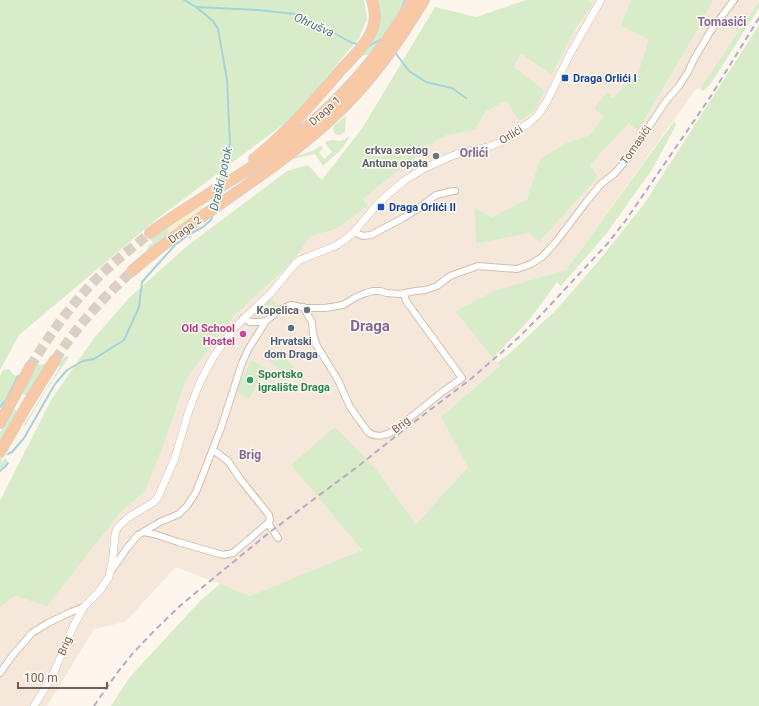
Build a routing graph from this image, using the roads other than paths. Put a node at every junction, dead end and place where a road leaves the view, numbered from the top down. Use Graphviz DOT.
graph roads {
  1 [pos="413,0"];
  2 [pos="424,0"];
  3 [pos="429,0"];
  4 [pos="601,0"];
  5 [pos="734,0"];
  6 [pos="373,5"];
  7 [pos="343,111"];
  8 [pos="208,191"];
  9 [pos="455,191"];
  10 [pos="354,232"];
  11 [pos="150,233"];
  12 [pos="517,269"];
  13 [pos="132,272"];
  14 [pos="404,293"];
  15 [pos="303,308"];
  16 [pos="243,318"];
  17 [pos="266,320"];
  18 [pos="55,360"];
  19 [pos="30,367"];
  20 [pos="0,423"];
  21 [pos="213,450"];
  22 [pos="0,452"];
  23 [pos="268,523"];
  24 [pos="143,532"];
  25 [pos="278,538"];
  26 [pos="110,572"];
  27 [pos="84,607"];
  28 [pos="0,673"];
  29 [pos="34,706"];
  1 -- 8 [label="highway, Draga 1"];
  2 -- 7 [label="highway, Draga 1"];
  3 -- 7 [label="highway"];
  4 -- 10 [label="street, Orlići"];
  5 -- 12 [label="street, Tomasići"];
  6 -- 8 [label="highway"];
  7 -- 13 [label="highway, Draga 2"];
  8 -- 11 [label="highway"];
  9 -- 10 [label="street"];
  10 -- 16 [label="street, Orlići"];
  12 -- 14 [label="street, Brig"];
  14 -- 15 [label="street, Brig"];
  14 -- 15 [label="street, Brig"];
  15 -- 17 [label="street, Brig"];
  16 -- 17 [label="street"];
  16 -- 26 [label="street, Brig"];
  17 -- 21 [label="street, Brig"];
  18 -- 22 [label="highway"];
  19 -- 20 [label="highway"];
  21 -- 23 [label="street"];
  21 -- 24 [label="street, Brig"];
  23 -- 24 [label="street"];
  23 -- 25 [label="street"];
  24 -- 26 [label="street, Brig"];
  26 -- 27 [label="street, Brig"];
  27 -- 28 [label="street, Brig"];
  27 -- 29 [label="street, Brig"];
}
